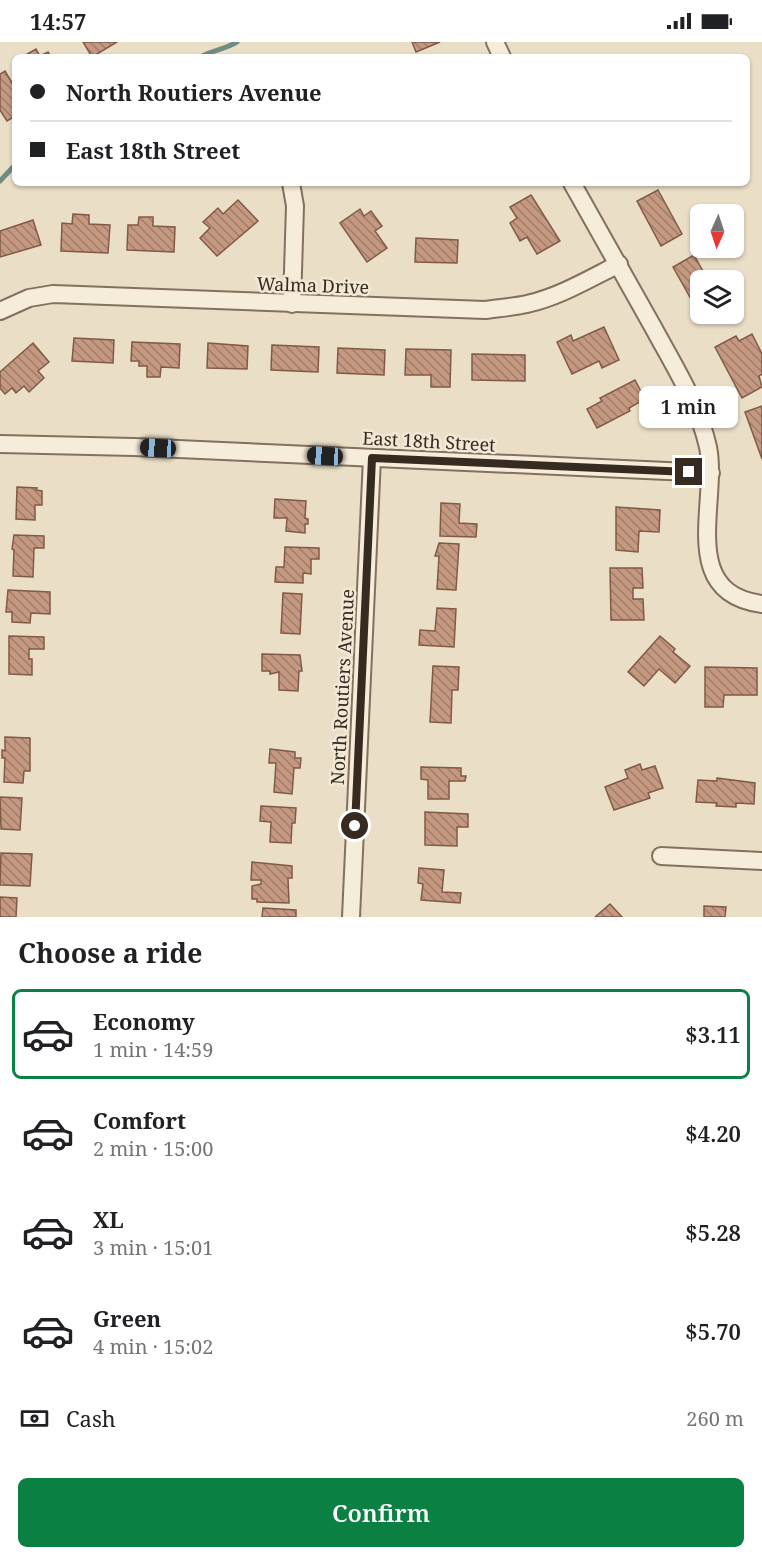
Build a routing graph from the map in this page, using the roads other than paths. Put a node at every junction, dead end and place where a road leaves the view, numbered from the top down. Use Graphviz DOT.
graph roads {
  1 [pos="292,186"];
  2 [pos="574,186"];
  3 [pos="619,264"];
  4 [pos="292,304"];
  5 [pos="0,311"];
  6 [pos="0,444"];
  7 [pos="372,458"];
  8 [pos="711,473"];
  9 [pos="762,604"];
  10 [pos="661,856"];
  11 [pos="762,861"];
  12 [pos="351,917"];
  1 -- 4 [label="street"];
  2 -- 3 [label="street"];
  3 -- 4 [label="street, Walma Drive"];
  3 -- 8 [label="street"];
  4 -- 5 [label="street, Walma Drive"];
  6 -- 7 [label="street, East 18th Street"];
  7 -- 8 [label="street, East 18th Street"];
  7 -- 12 [label="street, North Routiers Avenue"];
  8 -- 9 [label="street"];
  10 -- 11 [label="street"];
}
